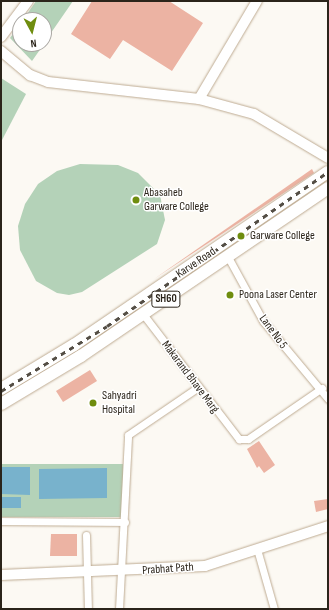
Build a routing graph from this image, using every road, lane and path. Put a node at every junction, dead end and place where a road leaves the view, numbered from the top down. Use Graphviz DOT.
graph roads {
  1 [pos="28,1"];
  2 [pos="257,1"];
  3 [pos="1,37"];
  4 [pos="1,51"];
  5 [pos="199,99"];
  6 [pos="328,158"];
  7 [pos="328,172"];
  8 [pos="328,188"];
  9 [pos="228,257"];
  10 [pos="143,314"];
  11 [pos="197,388"];
  12 [pos="322,388"];
  13 [pos="1,389"];
  14 [pos="328,399"];
  15 [pos="1,404"];
  16 [pos="1,521"];
  17 [pos="125,522"];
  18 [pos="328,526"];
  19 [pos="86,535"];
  20 [pos="257,549"];
  21 [pos="122,572"];
  22 [pos="87,573"];
  23 [pos="1,574"];
  24 [pos="88,609"];
  25 [pos="119,609"];
  26 [pos="274,609"];
  1 -- 3 [label="street"];
  2 -- 5 [label="street"];
  4 -- 5 [label="street"];
  5 -- 6 [label="street"];
  7 -- 13 [label="main road, Karve Road / SH60"];
  8 -- 9 [label="main road, Karve Road / SH60"];
  9 -- 10 [label="main road, Karve Road / SH60"];
  9 -- 12 [label="street, Lane No 5"];
  10 -- 11 [label="street, Makarand Bhave Marg"];
  10 -- 15 [label="main road, Karve Road / SH60"];
  11 -- 12 [label="street, Makarand Bhave Marg"];
  11 -- 17 [label="street"];
  12 -- 14 [label="street, Lane No 5"];
  16 -- 17 [label="street"];
  17 -- 21 [label="street"];
  18 -- 20 [label="street, Prabhat Path"];
  19 -- 22 [label="street"];
  20 -- 21 [label="street, Prabhat Path"];
  20 -- 26 [label="street"];
  21 -- 22 [label="street, Prabhat Path"];
  21 -- 25 [label="street"];
  22 -- 23 [label="street, Prabhat Path"];
  22 -- 24 [label="street"];
}
